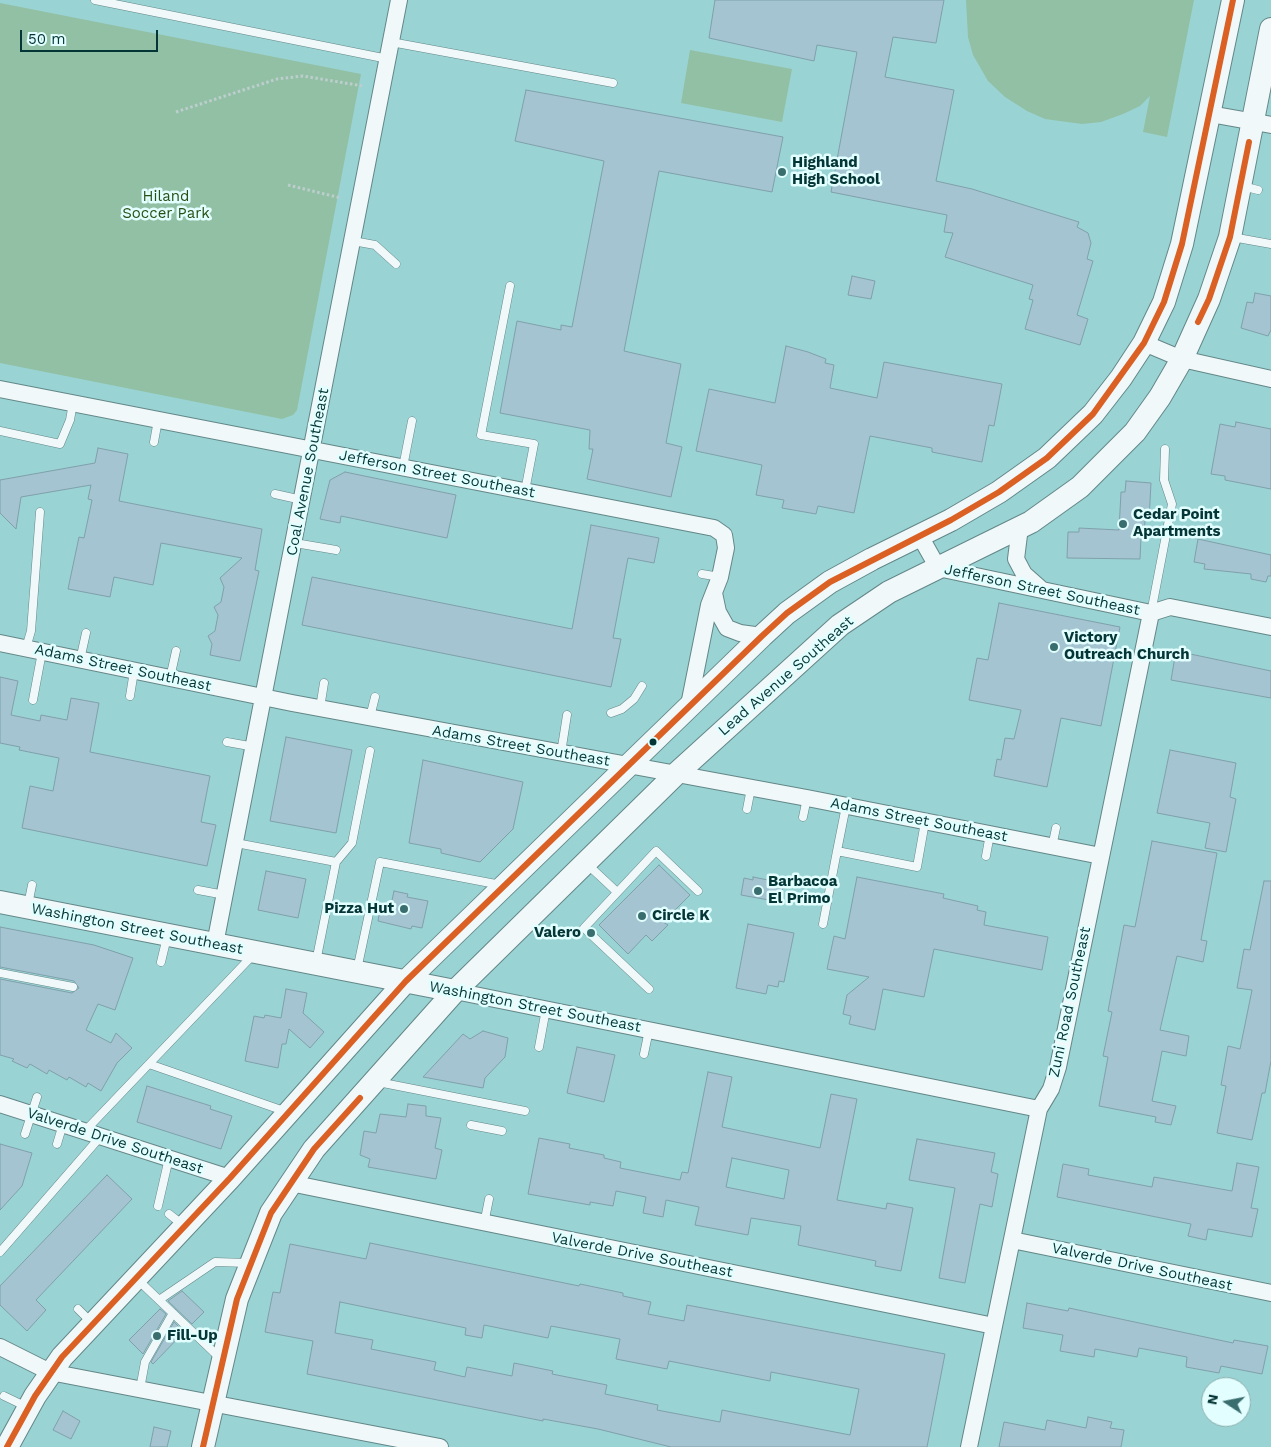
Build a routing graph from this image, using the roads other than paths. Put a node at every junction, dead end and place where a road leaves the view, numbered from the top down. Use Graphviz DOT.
graph roads {
  1 [pos="95,0"];
  2 [pos="399,0"];
  3 [pos="1233,0"];
  4 [pos="1271,29"];
  5 [pos="389,50"];
  6 [pos="612,83"];
  7 [pos="1210,114"];
  8 [pos="1262,124"];
  9 [pos="1230,237"];
  10 [pos="353,241"];
  11 [pos="1271,244"];
  12 [pos="396,264"];
  13 [pos="510,286"];
  14 [pos="1144,343"];
  15 [pos="1182,359"];
  16 [pos="1271,379"];
  17 [pos="0,389"];
  18 [pos="73,403"];
  19 [pos="158,420"];
  20 [pos="412,421"];
  21 [pos="0,431"];
  22 [pos="154,442"];
  23 [pos="1165,449"];
  24 [pos="313,450"];
  25 [pos="403,467"];
  26 [pos="525,491"];
  27 [pos="275,494"];
  28 [pos="303,500"];
  29 [pos="40,512"];
  30 [pos="1020,527"];
  31 [pos="920,536"];
  32 [pos="295,543"];
  33 [pos="336,550"];
  34 [pos="938,568"];
  35 [pos="702,574"];
  36 [pos="720,577"];
  37 [pos="1042,590"];
  38 [pos="714,593"];
  39 [pos="1152,613"];
  40 [pos="1271,627"];
  41 [pos="86,633"];
  42 [pos="762,636"];
  43 [pos="0,643"];
  44 [pos="26,648"];
  45 [pos="176,651"];
  46 [pos="42,652"];
  47 [pos="80,660"];
  48 [pos="134,671"];
  49 [pos="170,678"];
  50 [pos="324,683"];
  51 [pos="642,686"];
  52 [pos="130,696"];
  53 [pos="265,697"];
  54 [pos="374,697"];
  55 [pos="33,700"];
  56 [pos="320,708"];
  57 [pos="688,710"];
  58 [pos="611,713"];
  59 [pos="567,715"];
  60 [pos="370,717"];
  61 [pos="227,742"];
  62 [pos="255,747"];
  63 [pos="370,751"];
  64 [pos="561,754"];
  65 [pos="630,765"];
  66 [pos="676,774"];
  67 [pos="751,788"];
  68 [pos="806,798"];
  69 [pos="846,806"];
  70 [pos="747,809"];
  71 [pos="803,817"];
  72 [pos="925,822"];
  73 [pos="1056,828"];
  74 [pos="990,834"];
  75 [pos="236,843"];
  76 [pos="1052,847"];
  77 [pos="837,851"];
  78 [pos="986,856"];
  79 [pos="1101,856"];
  80 [pos="336,862"];
  81 [pos="586,863"];
  82 [pos="32,885"];
  83 [pos="505,886"];
  84 [pos="198,890"];
  85 [pos="698,891"];
  86 [pos="617,892"];
  87 [pos="226,895"];
  88 [pos="0,902"];
  89 [pos="28,907"];
  90 [pos="823,924"];
  91 [pos="168,935"];
  92 [pos="215,944"];
  93 [pos="256,952"];
  94 [pos="160,962"];
  95 [pos="316,964"];
  96 [pos="357,972"];
  97 [pos="0,973"];
  98 [pos="406,981"];
  99 [pos="72,987"];
  100 [pos="649,989"];
  101 [pos="455,991"];
  102 [pos="546,1009"];
  103 [pos="649,1030"];
  104 [pos="538,1047"];
  105 [pos="644,1054"];
  106 [pos="149,1064"];
  107 [pos="376,1081"];
  108 [pos="38,1097"];
  109 [pos="0,1104"];
  110 [pos="1039,1109"];
  111 [pos="526,1111"];
  112 [pos="288,1113"];
  113 [pos="31,1114"];
  114 [pos="63,1124"];
  115 [pos="471,1125"];
  116 [pos="85,1131"];
  117 [pos="502,1131"];
  118 [pos="25,1134"];
  119 [pos="101,1136"];
  120 [pos="57,1144"];
  121 [pos="169,1158"];
  122 [pos="230,1178"];
  123 [pos="290,1183"];
  124 [pos="489,1199"];
  125 [pos="158,1206"];
  126 [pos="484,1224"];
  127 [pos="1012,1240"];
  128 [pos="0,1252"];
  129 [pos="250,1263"];
  130 [pos="137,1278"];
  131 [pos="1271,1291"];
  132 [pos="159,1300"];
  133 [pos="173,1313"];
  134 [pos="994,1326"];
  135 [pos="0,1347"];
  136 [pos="222,1360"];
  137 [pos="50,1372"];
  138 [pos="140,1389"];
  139 [pos="4,1396"];
  140 [pos="212,1403"];
  141 [pos="29,1407"];
  142 [pos="8,1447"];
  143 [pos="203,1447"];
  144 [pos="440,1447"];
  145 [pos="969,1447"];
  1 -- 5 [label="lane"];
  2 -- 5 [label="street, Coal Avenue Southeast"];
  3 -- 7 [label="main road"];
  4 -- 8 [label="main road"];
  5 -- 6 [label="lane"];
  5 -- 10 [label="street, Coal Avenue Southeast"];
  7 -- 8 [label="street"];
  7 -- 14 [label="main road"];
  8 -- 9 [label="main road"];
  9 -- 11 [label="lane"];
  9 -- 15 [label="main road"];
  10 -- 12 [label="lane"];
  10 -- 24 [label="street, Coal Avenue Southeast"];
  13 -- 26 [label="lane"];
  14 -- 15 [label="street"];
  14 -- 31 [label="main road"];
  15 -- 16 [label="street"];
  15 -- 30 [label="main road, Lead Avenue Southeast"];
  17 -- 18 [label="street, Jefferson Street Southeast"];
  18 -- 19 [label="street, Jefferson Street Southeast"];
  18 -- 21 [label="lane"];
  19 -- 22 [label="lane"];
  19 -- 24 [label="street, Jefferson Street Southeast"];
  20 -- 25 [label="lane"];
  23 -- 39 [label="lane"];
  24 -- 25 [label="street, Jefferson Street Southeast"];
  24 -- 28 [label="street, Coal Avenue Southeast"];
  25 -- 26 [label="street, Jefferson Street Southeast"];
  26 -- 36 [label="street, Jefferson Street Southeast"];
  27 -- 28 [label="lane"];
  28 -- 32 [label="street, Coal Avenue Southeast"];
  29 -- 44 [label="lane"];
  30 -- 34 [label="main road, Lead Avenue Southeast"];
  30 -- 37 [label="street"];
  31 -- 34 [label="street, Jefferson Street Southeast"];
  31 -- 42 [label="main road"];
  32 -- 33 [label="lane"];
  32 -- 53 [label="street, Coal Avenue Southeast"];
  34 -- 37 [label="street, Jefferson Street Southeast"];
  34 -- 66 [label="main road, Lead Avenue Southeast"];
  35 -- 36 [label="lane"];
  36 -- 38 [label="street"];
  37 -- 39 [label="street, Jefferson Street Southeast"];
  38 -- 42 [label="street"];
  38 -- 57 [label="street"];
  39 -- 40 [label="street, Jefferson Street Southeast"];
  39 -- 79 [label="street, Zuni Road Southeast"];
  41 -- 47 [label="lane"];
  42 -- 57 [label="main road"];
  43 -- 44 [label="street, Adams Street Southeast"];
  44 -- 46 [label="street, Adams Street Southeast"];
  45 -- 49 [label="lane"];
  46 -- 47 [label="street, Adams Street Southeast"];
  46 -- 55 [label="lane"];
  47 -- 48 [label="street, Adams Street Southeast"];
  48 -- 49 [label="street, Adams Street Southeast"];
  48 -- 52 [label="lane"];
  49 -- 53 [label="street, Adams Street Southeast"];
  50 -- 56 [label="lane"];
  51 -- 58 [label="lane"];
  53 -- 56 [label="street, Adams Street Southeast"];
  53 -- 62 [label="street, Coal Avenue Southeast"];
  54 -- 60 [label="lane"];
  56 -- 60 [label="street, Adams Street Southeast"];
  57 -- 65 [label="main road"];
  59 -- 64 [label="lane"];
  60 -- 64 [label="street, Adams Street Southeast"];
  61 -- 62 [label="lane"];
  62 -- 75 [label="street, Coal Avenue Southeast"];
  63 -- 80 [label="lane"];
  64 -- 65 [label="street, Adams Street Southeast"];
  65 -- 66 [label="street, Adams Street Southeast"];
  65 -- 83 [label="main road"];
  66 -- 67 [label="street, Adams Street Southeast"];
  66 -- 81 [label="main road, Lead Avenue Southeast"];
  67 -- 68 [label="street, Adams Street Southeast"];
  67 -- 70 [label="lane"];
  68 -- 69 [label="street, Adams Street Southeast"];
  68 -- 71 [label="lane"];
  69 -- 72 [label="street, Adams Street Southeast"];
  69 -- 77 [label="lane"];
  72 -- 74 [label="street, Adams Street Southeast"];
  72 -- 77 [label="lane"];
  73 -- 76 [label="lane"];
  74 -- 76 [label="street, Adams Street Southeast"];
  74 -- 78 [label="lane"];
  75 -- 80 [label="lane"];
  75 -- 87 [label="street, Coal Avenue Southeast"];
  76 -- 79 [label="street, Adams Street Southeast"];
  77 -- 90 [label="lane"];
  79 -- 110 [label="street, Zuni Road Southeast"];
  80 -- 95 [label="lane"];
  81 -- 86 [label="lane"];
  81 -- 101 [label="main road, Lead Avenue Southeast"];
  82 -- 89 [label="lane"];
  83 -- 96 [label="lane"];
  83 -- 98 [label="main road"];
  84 -- 87 [label="lane"];
  85 -- 86 [label="lane"];
  86 -- 100 [label="lane"];
  87 -- 92 [label="street, Coal Avenue Southeast"];
  88 -- 89 [label="main road, Washington Street Southeast"];
  89 -- 91 [label="main road, Washington Street Southeast"];
  91 -- 92 [label="main road, Washington Street Southeast"];
  91 -- 94 [label="lane"];
  92 -- 93 [label="main road, Washington Street Southeast"];
  93 -- 95 [label="main road, Washington Street Southeast"];
  93 -- 106 [label="lane"];
  95 -- 96 [label="main road, Washington Street Southeast"];
  96 -- 98 [label="main road, Washington Street Southeast"];
  97 -- 99 [label="lane"];
  98 -- 101 [label="main road, Washington Street Southeast"];
  98 -- 112 [label="main road"];
  101 -- 102 [label="street, Washington Street Southeast"];
  101 -- 107 [label="main road"];
  102 -- 103 [label="street, Washington Street Southeast"];
  102 -- 104 [label="lane"];
  103 -- 105 [label="lane"];
  103 -- 110 [label="street, Washington Street Southeast"];
  106 -- 112 [label="lane"];
  106 -- 116 [label="lane"];
  107 -- 111 [label="lane"];
  107 -- 123 [label="main road"];
  108 -- 113 [label="lane"];
  109 -- 113 [label="street, Valverde Drive Southeast"];
  110 -- 127 [label="street, Zuni Road Southeast"];
  112 -- 122 [label="main road"];
  113 -- 114 [label="street, Valverde Drive Southeast"];
  113 -- 118 [label="lane"];
  114 -- 116 [label="street, Valverde Drive Southeast"];
  114 -- 120 [label="lane"];
  115 -- 117 [label="lane"];
  116 -- 119 [label="street, Valverde Drive Southeast"];
  119 -- 121 [label="street, Valverde Drive Southeast"];
  119 -- 128 [label="lane"];
  121 -- 122 [label="street, Valverde Drive Southeast"];
  121 -- 125 [label="lane"];
  122 -- 130 [label="main road"];
  123 -- 126 [label="street, Valverde Drive Southeast"];
  123 -- 129 [label="main road"];
  124 -- 126 [label="lane"];
  126 -- 134 [label="street, Valverde Drive Southeast"];
  127 -- 131 [label="street, Valverde Drive Southeast"];
  127 -- 134 [label="street, Zuni Road Southeast"];
  129 -- 132 [label="lane"];
  129 -- 136 [label="main road"];
  130 -- 132 [label="lane"];
  130 -- 137 [label="main road"];
  132 -- 133 [label="lane"];
  133 -- 136 [label="lane"];
  133 -- 138 [label="lane"];
  134 -- 145 [label="street, Zuni Road Southeast"];
  135 -- 137 [label="street"];
  136 -- 140 [label="main road"];
  137 -- 138 [label="street"];
  137 -- 141 [label="main road"];
  138 -- 140 [label="street"];
  139 -- 141 [label="lane"];
  140 -- 143 [label="main road"];
  140 -- 144 [label="street"];
  141 -- 142 [label="main road"];
}
